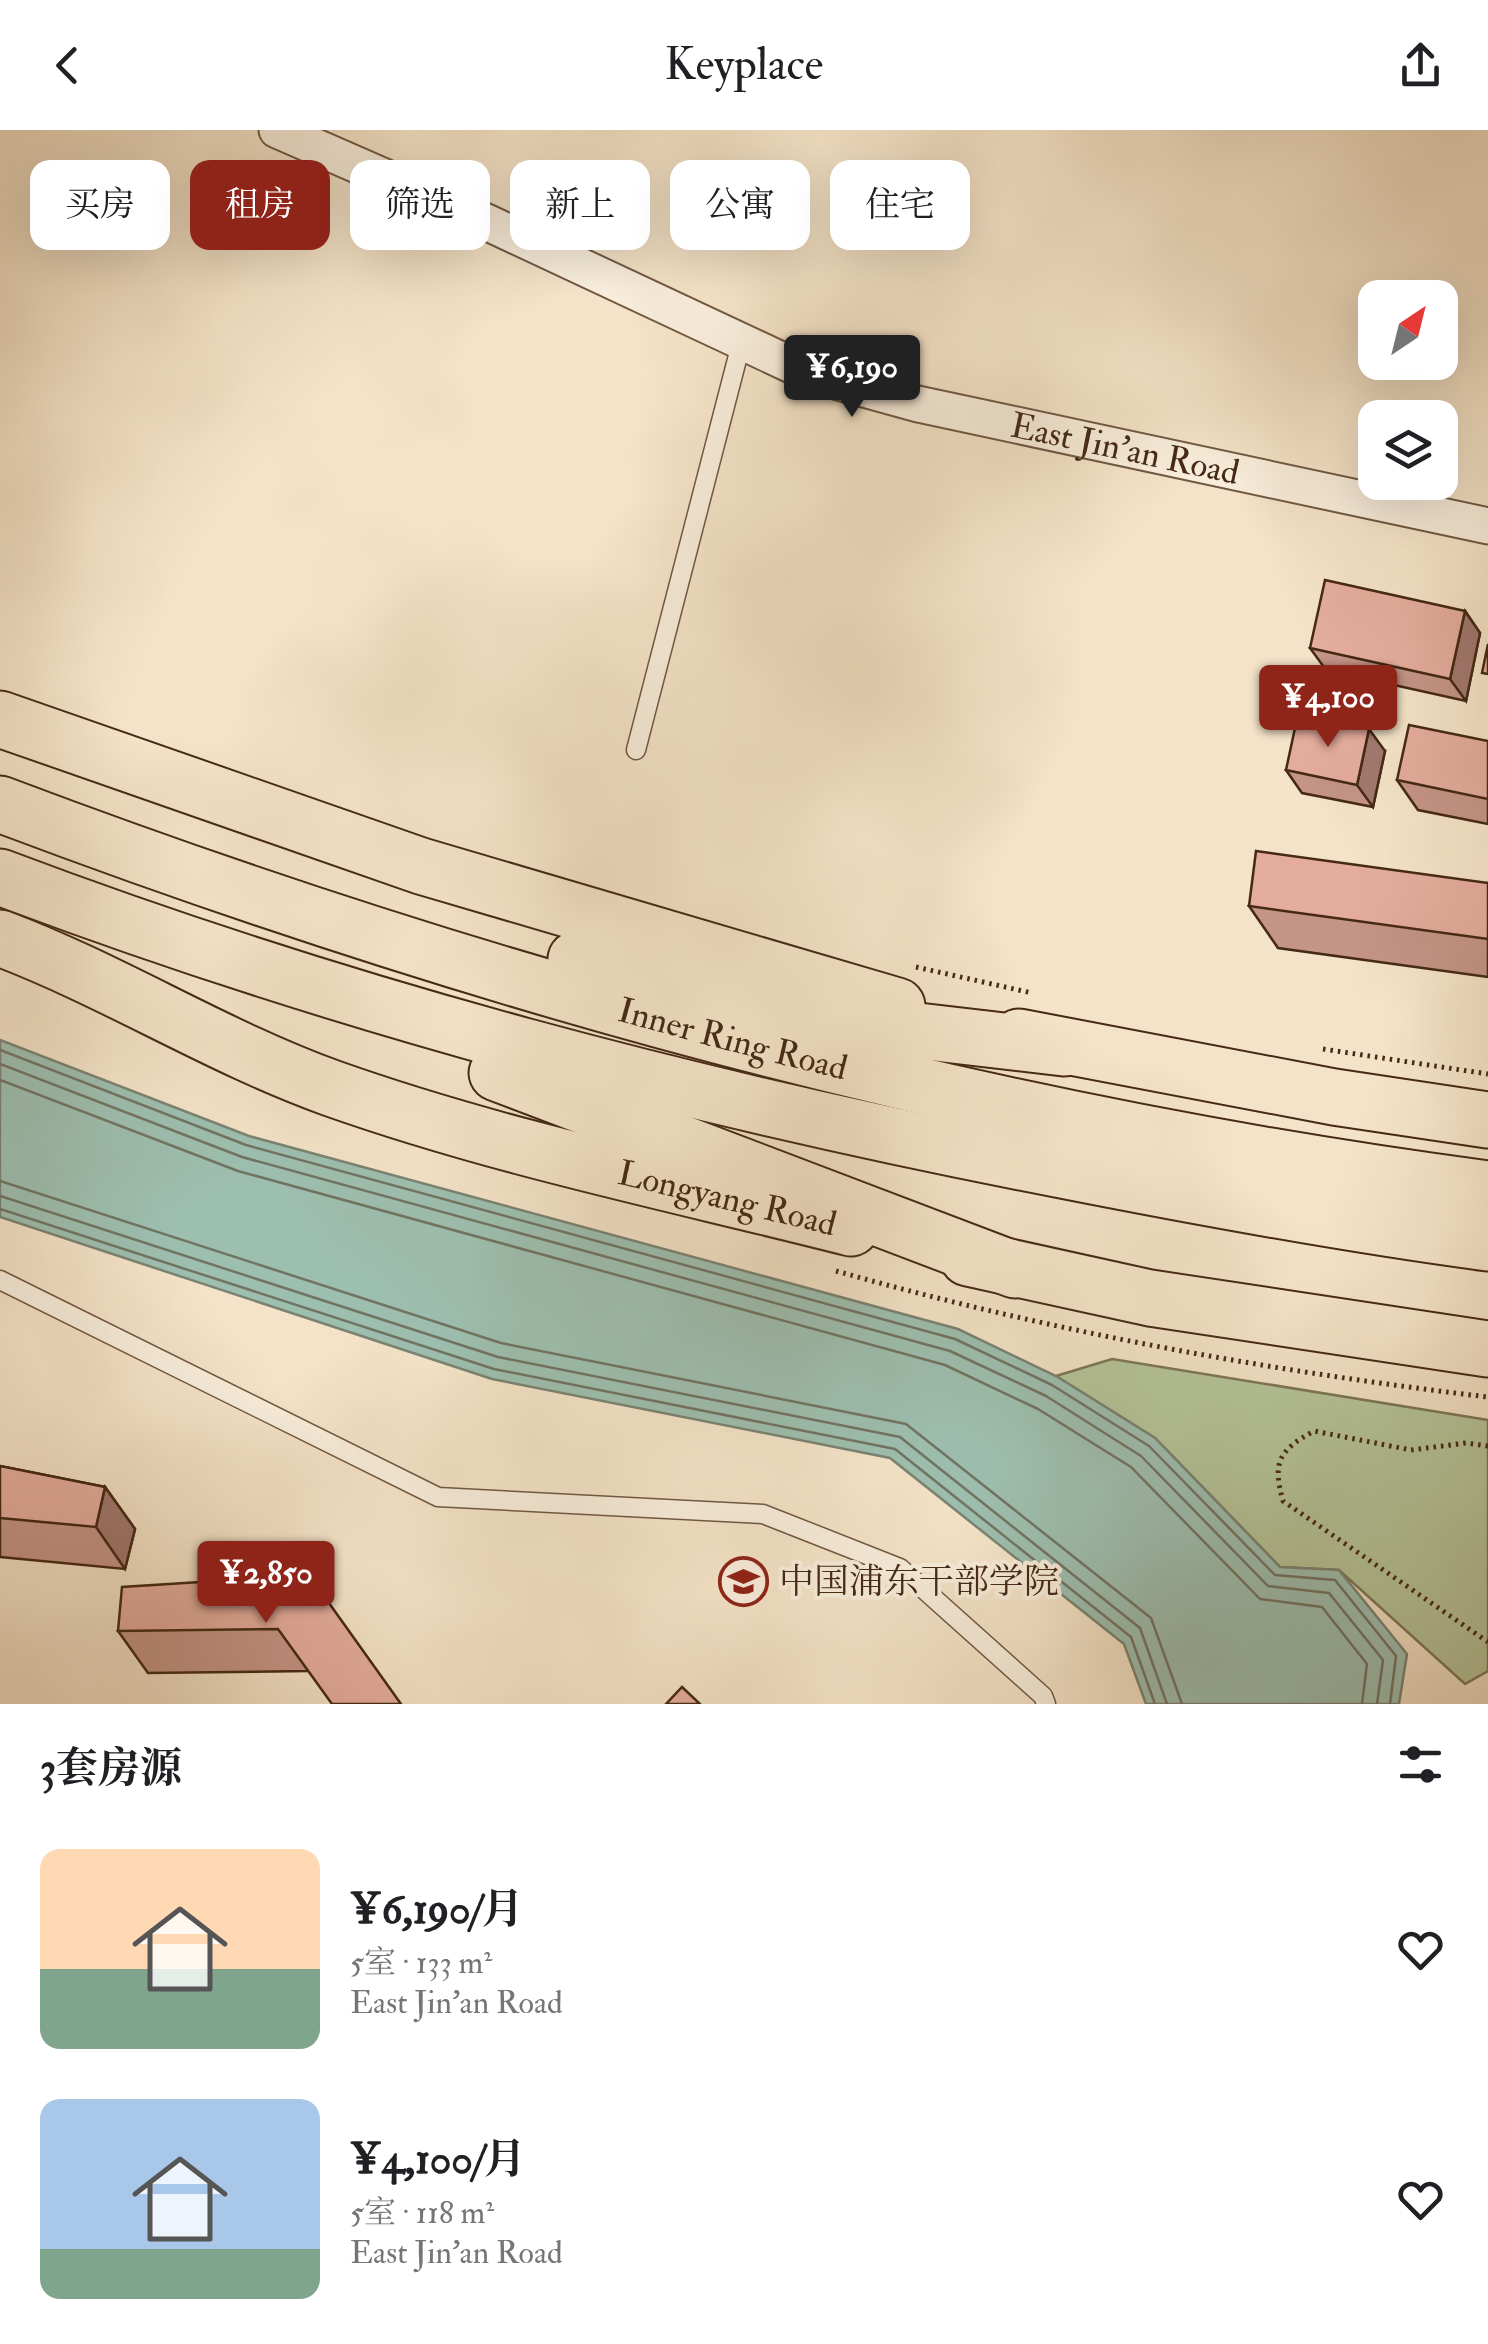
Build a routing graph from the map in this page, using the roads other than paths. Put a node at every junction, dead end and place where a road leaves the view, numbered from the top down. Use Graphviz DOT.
graph roads {
  1 [pos="277,130"];
  2 [pos="741,344"];
  3 [pos="1488,526"];
  4 [pos="0,719"];
  5 [pos="636,750"];
  6 [pos="0,778"];
  7 [pos="0,804"];
  8 [pos="0,878"];
  9 [pos="0,938"];
  10 [pos="176,939"];
  11 [pos="1064,1048"];
  12 [pos="1488,1120"];
  13 [pos="1184,1167"];
  14 [pos="1488,1190"];
  15 [pos="1488,1243"];
  16 [pos="1016,1270"];
  17 [pos="0,1280"];
  18 [pos="1488,1349"];
  19 [pos="1046,1704"];
  1 -- 2 [label="street, East Jin'an Road"];
  2 -- 3 [label="street, East Jin'an Road"];
  2 -- 5 [label="lane"];
  4 -- 11 [label="main road"];
  6 -- 11 [label="main road"];
  7 -- 13 [label="main road, Inner Ring Road"];
  8 -- 10 [label="main road, Inner Ring Road"];
  9 -- 16 [label="main road, Longyang Road"];
  10 -- 13 [label="main road, Inner Ring Road"];
  10 -- 16 [label="main road"];
  11 -- 12 [label="main road"];
  13 -- 14 [label="main road, Inner Ring Road"];
  13 -- 15 [label="main road, Inner Ring Road"];
  16 -- 18 [label="main road, Longyang Road"];
  17 -- 19 [label="lane"];
}
